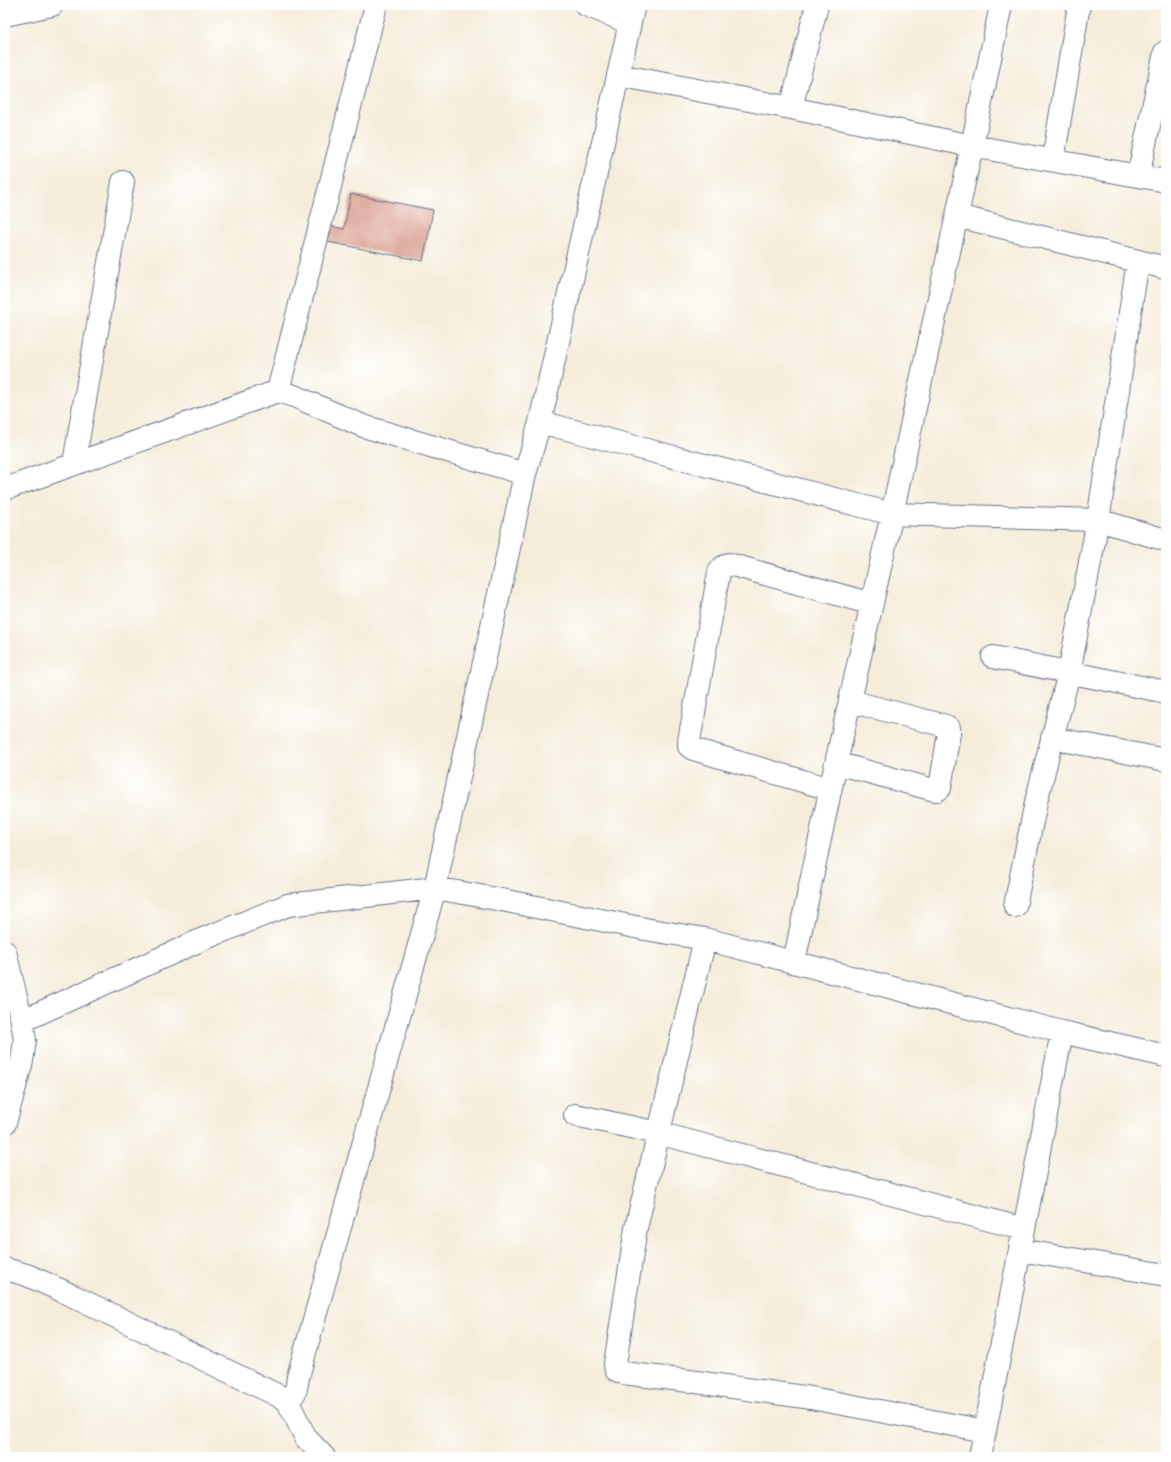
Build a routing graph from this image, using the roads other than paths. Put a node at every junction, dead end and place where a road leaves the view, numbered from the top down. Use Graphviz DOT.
graph roads {
  1 [pos="52,5"];
  2 [pos="376,5"];
  3 [pos="586,5"];
  4 [pos="817,5"];
  5 [pos="1001,5"];
  6 [pos="1079,5"];
  7 [pos="632,14"];
  8 [pos="5,15"];
  9 [pos="1166,52"];
  10 [pos="618,75"];
  11 [pos="790,108"];
  12 [pos="972,146"];
  13 [pos="1053,160"];
  14 [pos="1138,176"];
  15 [pos="1166,181"];
  16 [pos="123,182"];
  17 [pos="957,216"];
  18 [pos="1138,261"];
  19 [pos="1166,268"];
  20 [pos="278,391"];
  21 [pos="540,422"];
  22 [pos="74,463"];
  23 [pos="525,474"];
  24 [pos="5,489"];
  25 [pos="892,514"];
  26 [pos="1098,520"];
  27 [pos="1166,540"];
  28 [pos="872,604"];
  29 [pos="993,657"];
  30 [pos="1069,673"];
  31 [pos="1166,692"];
  32 [pos="850,701"];
  33 [pos="1052,738"];
  34 [pos="1166,760"];
  35 [pos="836,763"];
  36 [pos="830,790"];
  37 [pos="435,888"];
  38 [pos="1015,906"];
  39 [pos="705,939"];
  40 [pos="5,952"];
  41 [pos="794,962"];
  42 [pos="22,1021"];
  43 [pos="1062,1032"];
  44 [pos="1166,1056"];
  45 [pos="575,1115"];
  46 [pos="5,1123"];
  47 [pos="658,1133"];
  48 [pos="1022,1240"];
  49 [pos="5,1269"];
  50 [pos="1166,1275"];
  51 [pos="286,1398"];
  52 [pos="985,1431"];
  53 [pos="324,1457"];
  54 [pos="980,1457"];
  1 -- 8 [label="street"];
  2 -- 20 [label="street"];
  3 -- 7 [label="street"];
  4 -- 11 [label="street"];
  5 -- 12 [label="street"];
  6 -- 13 [label="street"];
  7 -- 10 [label="street"];
  9 -- 14 [label="street"];
  10 -- 11 [label="street"];
  10 -- 21 [label="street"];
  11 -- 12 [label="street"];
  12 -- 13 [label="street"];
  12 -- 17 [label="street"];
  13 -- 14 [label="street"];
  14 -- 15 [label="street"];
  16 -- 22 [label="street"];
  17 -- 18 [label="street"];
  17 -- 25 [label="street"];
  18 -- 19 [label="street"];
  18 -- 26 [label="street"];
  20 -- 22 [label="street"];
  20 -- 23 [label="street"];
  21 -- 23 [label="street"];
  21 -- 25 [label="street"];
  22 -- 24 [label="street"];
  23 -- 37 [label="street"];
  25 -- 26 [label="street"];
  25 -- 28 [label="street"];
  26 -- 27 [label="street"];
  26 -- 30 [label="street"];
  28 -- 32 [label="street"];
  28 -- 36 [label="street"];
  29 -- 30 [label="street"];
  30 -- 31 [label="street"];
  30 -- 33 [label="street"];
  32 -- 35 [label="street"];
  32 -- 35 [label="street"];
  33 -- 34 [label="street"];
  33 -- 38 [label="street"];
  35 -- 36 [label="street"];
  36 -- 41 [label="street"];
  37 -- 39 [label="street"];
  37 -- 42 [label="street"];
  37 -- 51 [label="street"];
  39 -- 41 [label="street"];
  39 -- 47 [label="street"];
  40 -- 42 [label="street"];
  41 -- 43 [label="street"];
  42 -- 46 [label="street"];
  43 -- 44 [label="street"];
  43 -- 48 [label="street"];
  45 -- 47 [label="street"];
  47 -- 48 [label="street"];
  47 -- 52 [label="street"];
  48 -- 50 [label="street"];
  48 -- 52 [label="street"];
  49 -- 51 [label="street"];
  51 -- 53 [label="street"];
  52 -- 54 [label="street"];
}
